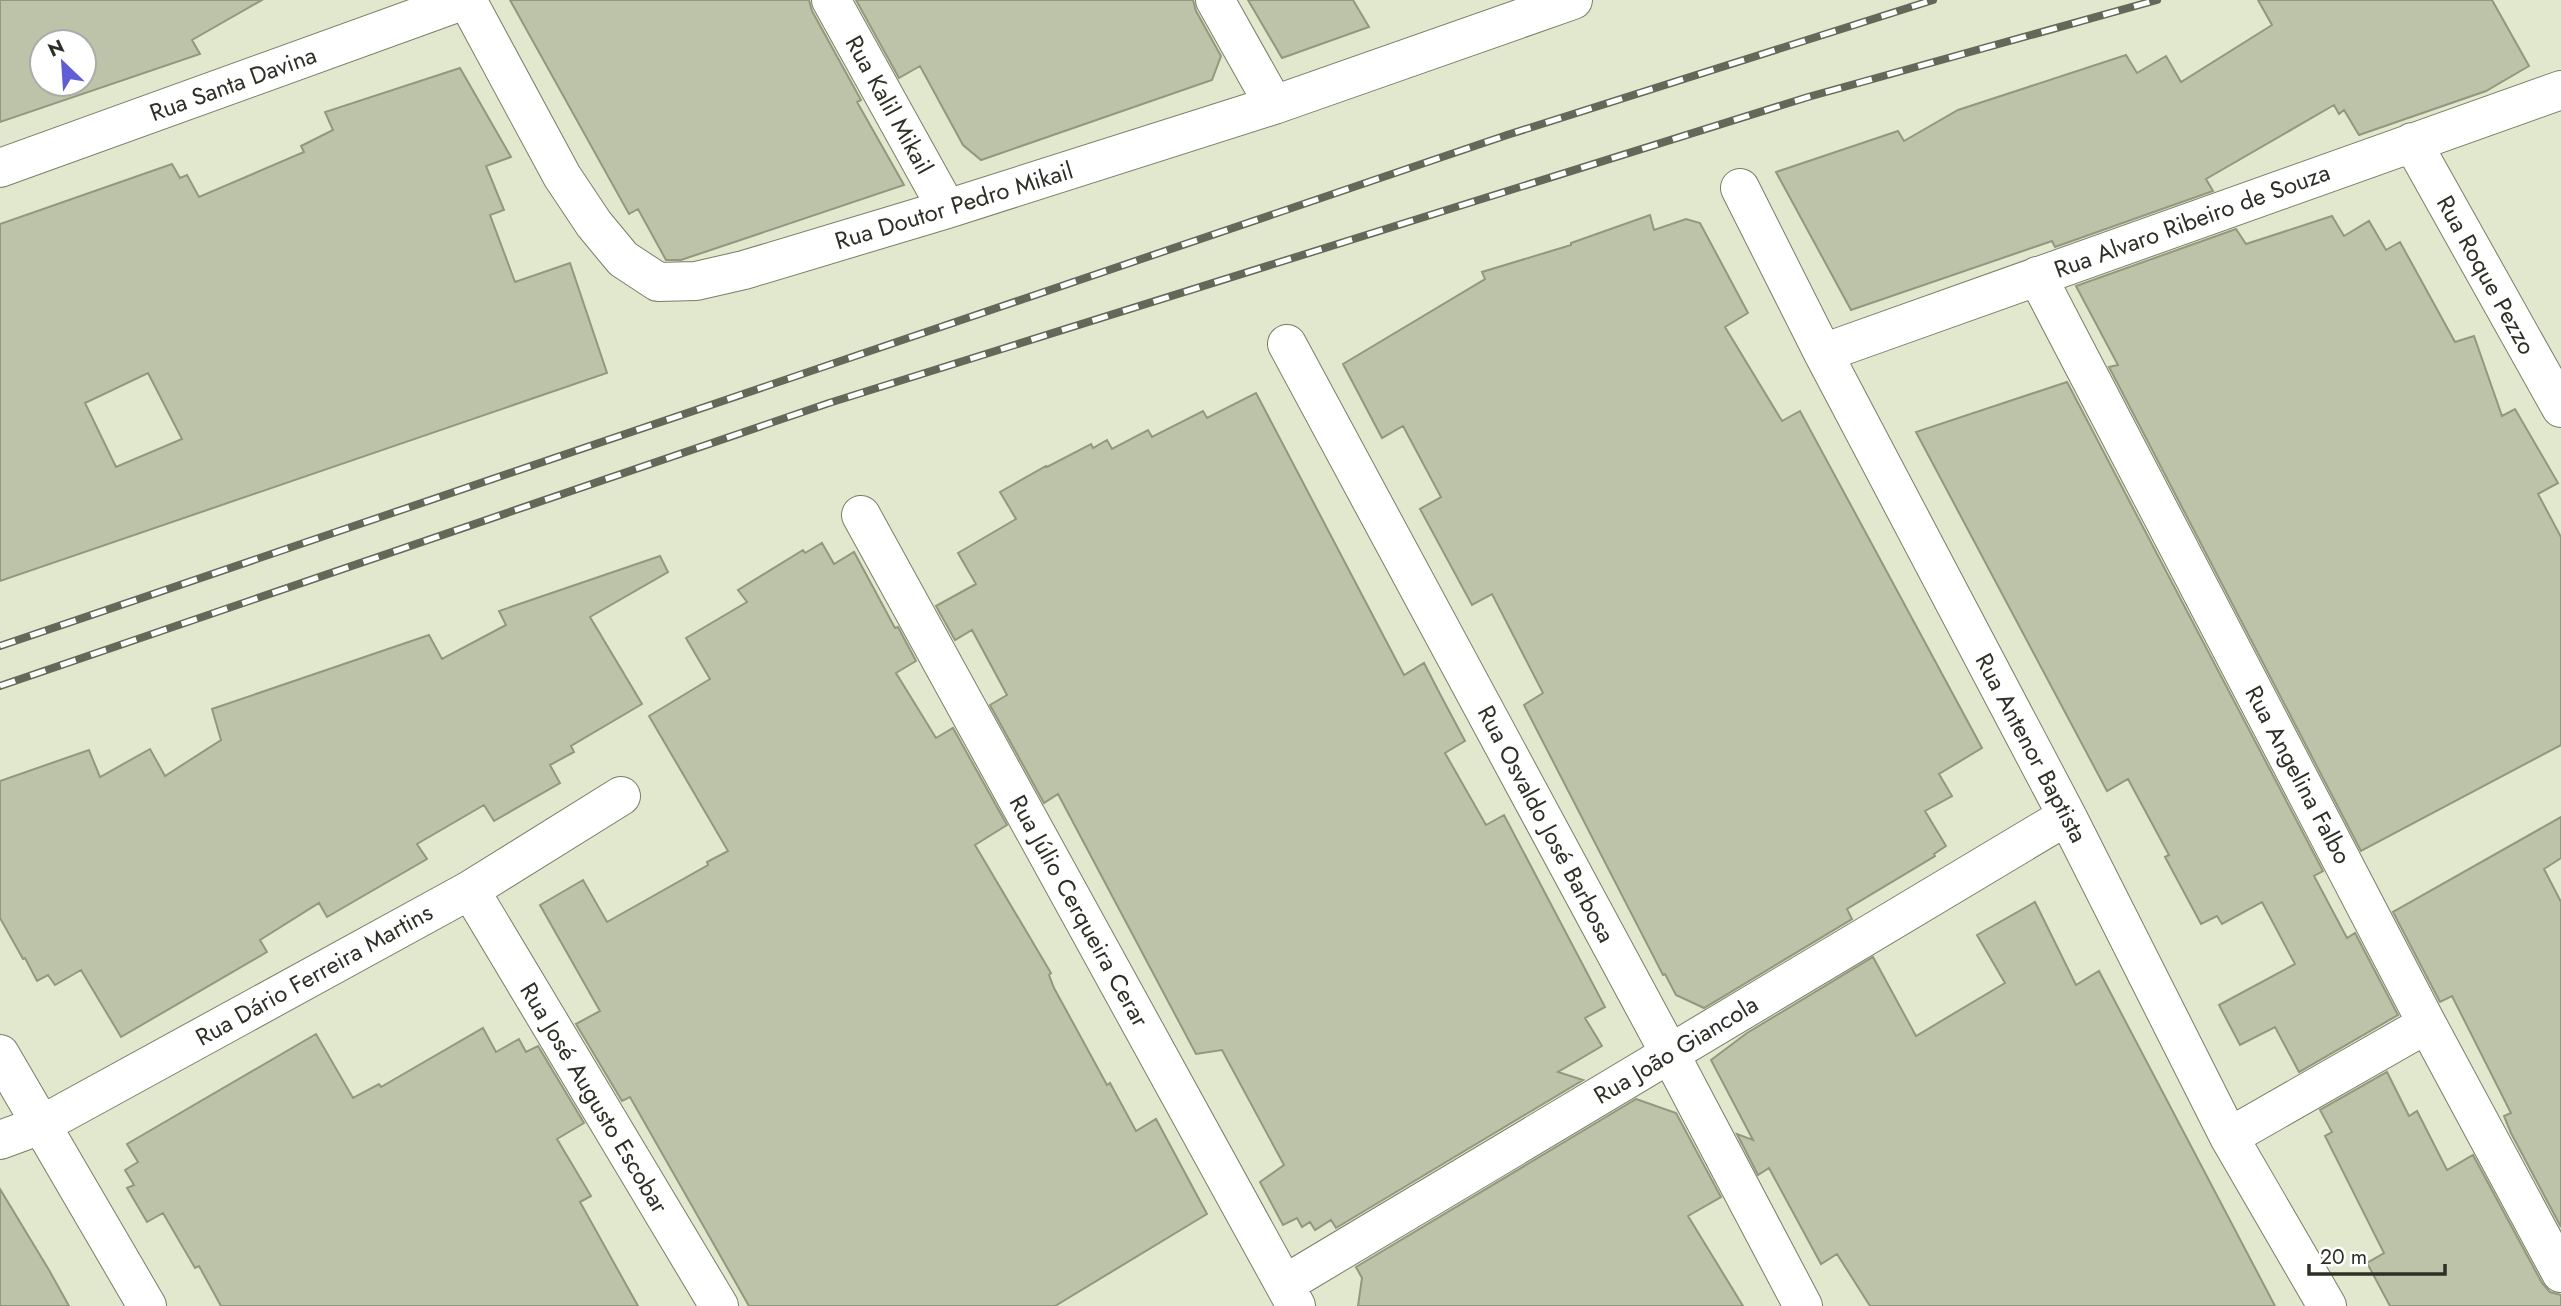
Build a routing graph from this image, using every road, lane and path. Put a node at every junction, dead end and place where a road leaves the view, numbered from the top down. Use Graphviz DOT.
graph roads {
  1 [pos="466,0"];
  2 [pos="831,0"];
  3 [pos="1214,0"];
  4 [pos="1573,0"];
  5 [pos="2561,90"];
  6 [pos="1274,105"];
  7 [pos="2412,142"];
  8 [pos="0,168"];
  9 [pos="1740,188"];
  10 [pos="947,209"];
  11 [pos="2037,276"];
  12 [pos="1287,344"];
  13 [pos="1823,353"];
  14 [pos="2561,408"];
  15 [pos="861,515"];
  16 [pos="621,796"];
  17 [pos="2067,816"];
  18 [pos="470,890"];
  19 [pos="2427,1024"];
  20 [pos="0,1054"];
  21 [pos="1670,1054"];
  22 [pos="41,1125"];
  23 [pos="2229,1137"];
  24 [pos="0,1140"];
  25 [pos="2561,1273"];
  26 [pos="1291,1295"];
  27 [pos="147,1306"];
  28 [pos="719,1306"];
  29 [pos="1803,1306"];
  30 [pos="2327,1306"];
  1 -- 8 [label="street, Rua Santa Davina"];
  1 -- 10 [label="street, Rua Doutor Pedro Mikail"];
  2 -- 10 [label="street, Rua Kalil Mikail"];
  3 -- 6 [label="street"];
  4 -- 6 [label="street, Rua Doutor Pedro Mikail"];
  5 -- 7 [label="street, Rua Alvaro Ribeiro de Souza"];
  6 -- 10 [label="street, Rua Doutor Pedro Mikail"];
  7 -- 11 [label="street, Rua Alvaro Ribeiro de Souza"];
  7 -- 14 [label="street, Rua Roque Pezzo"];
  9 -- 13 [label="street, Rua Antenor Baptista"];
  11 -- 13 [label="street, Rua Alvaro Ribeiro de Souza"];
  11 -- 19 [label="street, Rua Angelina Falbo"];
  12 -- 21 [label="street, Rua Osvaldo José Barbosa"];
  13 -- 17 [label="street, Rua Antenor Baptista"];
  15 -- 26 [label="street, Rua Júlio Cerqueira Cerar"];
  16 -- 18 [label="street, Rua Dário Ferreira Martins"];
  17 -- 21 [label="street, Rua João Giancola"];
  17 -- 23 [label="street, Rua Antenor Baptista"];
  18 -- 22 [label="street, Rua Dário Ferreira Martins"];
  18 -- 28 [label="street, Rua José Augusto Escobar"];
  19 -- 23 [label="street"];
  19 -- 25 [label="street, Rua Angelina Falbo"];
  20 -- 22 [label="street"];
  21 -- 26 [label="street, Rua João Giancola"];
  21 -- 29 [label="street, Rua Osvaldo José Barbosa"];
  22 -- 24 [label="street, Rua Dário Ferreira Martins"];
  22 -- 27 [label="street"];
  23 -- 30 [label="street, Rua Antenor Baptista"];
}
